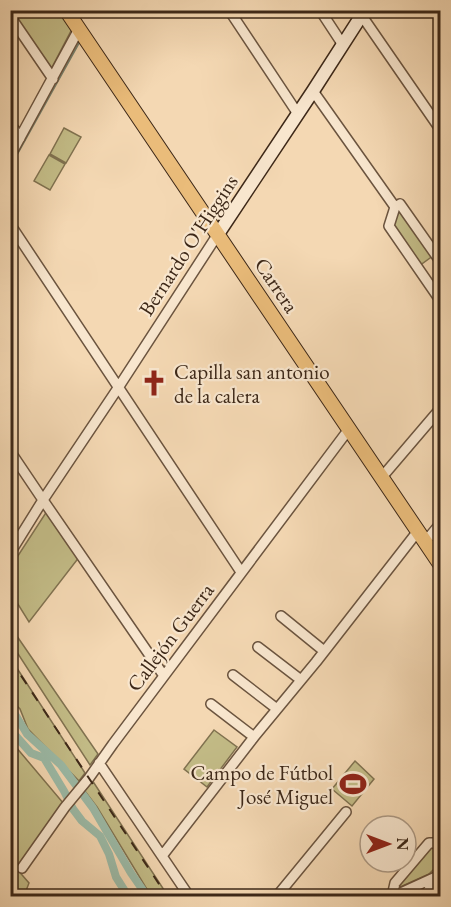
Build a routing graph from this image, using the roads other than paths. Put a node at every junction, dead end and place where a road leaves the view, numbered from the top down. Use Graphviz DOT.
graph roads {
  1 [pos="66,10"];
  2 [pos="230,10"];
  3 [pos="320,10"];
  4 [pos="363,13"];
  5 [pos="10,16"];
  6 [pos="79,29"];
  7 [pos="343,45"];
  8 [pos="53,79"];
  9 [pos="313,91"];
  10 [pos="298,114"];
  11 [pos="10,123"];
  12 [pos="441,129"];
  13 [pos="20,138"];
  14 [pos="10,156"];
  15 [pos="395,207"];
  16 [pos="10,224"];
  17 [pos="218,234"];
  18 [pos="441,261"];
  19 [pos="441,300"];
  20 [pos="118,388"];
  21 [pos="441,409"];
  22 [pos="349,429"];
  23 [pos="10,451"];
  24 [pos="382,477"];
  25 [pos="43,500"];
  26 [pos="441,524"];
  27 [pos="422,536"];
  28 [pos="10,553"];
  29 [pos="441,564"];
  30 [pos="241,572"];
  31 [pos="281,616"];
  32 [pos="258,647"];
  33 [pos="324,651"];
  34 [pos="233,675"];
  35 [pos="164,676"];
  36 [pos="301,680"];
  37 [pos="211,704"];
  38 [pos="277,709"];
  39 [pos="254,737"];
  40 [pos="99,763"];
  41 [pos="346,812"];
  42 [pos="441,847"];
  43 [pos="162,856"];
  44 [pos="22,868"];
  45 [pos="441,875"];
  46 [pos="394,896"];
  47 [pos="189,897"];
  48 [pos="277,897"];
  49 [pos="424,897"];
  1 -- 6 [label="main road, Carrera"];
  2 -- 10 [label="street"];
  3 -- 7 [label="street"];
  4 -- 7 [label="street, Bernardo O'Higgins"];
  4 -- 12 [label="street"];
  5 -- 8 [label="street"];
  6 -- 8 [label="street"];
  6 -- 17 [label="main road, Carrera"];
  7 -- 9 [label="street, Bernardo O'Higgins"];
  8 -- 13 [label="street"];
  9 -- 10 [label="street, Bernardo O'Higgins"];
  9 -- 15 [label="street"];
  10 -- 17 [label="street, Bernardo O'Higgins"];
  11 -- 13 [label="street"];
  13 -- 14 [label="street"];
  15 -- 18 [label="street"];
  15 -- 19 [label="street"];
  16 -- 20 [label="street"];
  17 -- 20 [label="street, Bernardo O'Higgins"];
  17 -- 22 [label="main road, Carrera"];
  20 -- 25 [label="street, Bernardo O'Higgins"];
  20 -- 30 [label="street"];
  21 -- 24 [label="street"];
  22 -- 24 [label="main road, Carrera"];
  22 -- 30 [label="street, Callejón Guerra"];
  23 -- 25 [label="street"];
  24 -- 27 [label="main road, Carrera"];
  25 -- 28 [label="street, Bernardo O'Higgins"];
  25 -- 35 [label="street"];
  26 -- 27 [label="street"];
  27 -- 29 [label="main road, Carrera"];
  27 -- 33 [label="street"];
  30 -- 35 [label="street, Callejón Guerra"];
  31 -- 33 [label="street"];
  32 -- 36 [label="street"];
  33 -- 36 [label="street"];
  34 -- 38 [label="street"];
  35 -- 40 [label="street, Callejón Guerra"];
  36 -- 38 [label="street"];
  37 -- 39 [label="street"];
  38 -- 39 [label="street"];
  39 -- 43 [label="street"];
  40 -- 43 [label="street"];
  40 -- 44 [label="street, Callejón Guerra"];
  41 -- 48 [label="street"];
  42 -- 46 [label="street"];
  43 -- 47 [label="street"];
  45 -- 46 [label="street"];
  45 -- 49 [label="street"];
}
